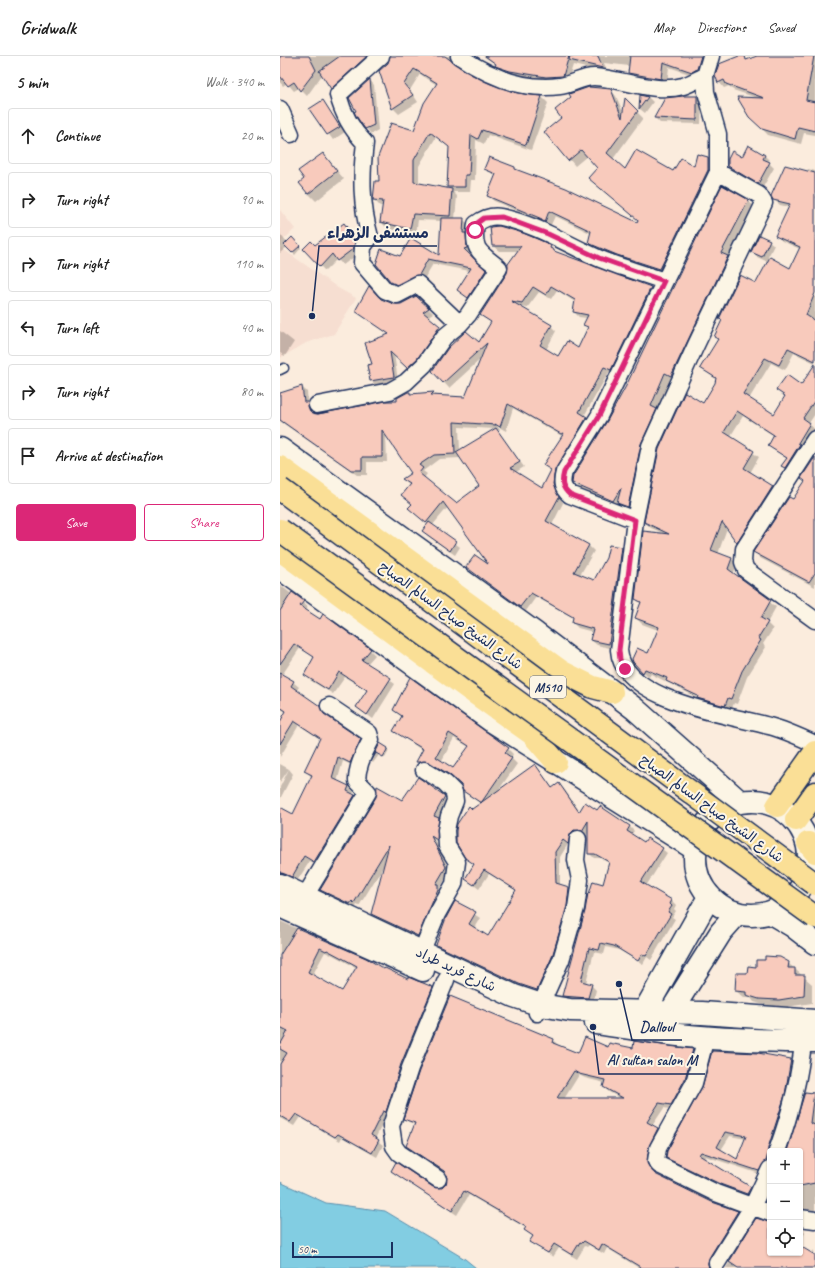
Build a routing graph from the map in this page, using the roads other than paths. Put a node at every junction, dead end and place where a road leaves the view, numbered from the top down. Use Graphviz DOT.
graph roads {
  1 [pos="381,56"];
  2 [pos="459,56"];
  3 [pos="711,56"];
  4 [pos="705,76"];
  5 [pos="280,110"];
  6 [pos="291,134"];
  7 [pos="718,172"];
  8 [pos="664,281"];
  9 [pos="460,324"];
  10 [pos="317,405"];
  11 [pos="815,439"];
  12 [pos="280,449"];
  13 [pos="280,467"];
  14 [pos="280,489"];
  15 [pos="635,520"];
  16 [pos="280,530"];
  17 [pos="280,550"];
  18 [pos="280,568"];
  19 [pos="815,620"];
  20 [pos="612,692"];
  21 [pos="329,706"];
  22 [pos="815,744"];
  23 [pos="815,752"];
  24 [pos="556,762"];
  25 [pos="424,770"];
  26 [pos="815,793"];
  27 [pos="740,802"];
  28 [pos="777,806"];
  29 [pos="796,820"];
  30 [pos="578,839"];
  31 [pos="811,847"];
  32 [pos="695,849"];
  33 [pos="815,884"];
  34 [pos="280,885"];
  35 [pos="305,896"];
  36 [pos="709,896"];
  37 [pos="280,906"];
  38 [pos="771,912"];
  39 [pos="737,914"];
  40 [pos="815,916"];
  41 [pos="815,943"];
  42 [pos="421,953"];
  43 [pos="446,980"];
  44 [pos="539,1010"];
  45 [pos="670,1012"];
  46 [pos="639,1020"];
  47 [pos="815,1021"];
  48 [pos="662,1033"];
  49 [pos="706,1037"];
  50 [pos="809,1041"];
  51 [pos="778,1148"];
  52 [pos="767,1175"];
  53 [pos="438,1179"];
  54 [pos="752,1207"];
  55 [pos="767,1212"];
  56 [pos="803,1218"];
  57 [pos="815,1220"];
  58 [pos="717,1263"];
  1 -- 9 [label="street"];
  2 -- 4 [label="street"];
  3 -- 4 [label="street"];
  4 -- 7 [label="street"];
  5 -- 6 [label="street"];
  7 -- 8 [label="street"];
  7 -- 15 [label="street"];
  8 -- 9 [label="street"];
  8 -- 15 [label="street"];
  9 -- 10 [label="street"];
  11 -- 19 [label="street"];
  12 -- 20 [label="street"];
  13 -- 20 [label="main road"];
  14 -- 33 [label="main road, شارع الشيخ صباح السالم الصباح / M510, bridge"];
  15 -- 22 [label="street"];
  16 -- 40 [label="main road, شارع الشيخ صباح السالم الصباح / M510, bridge"];
  17 -- 24 [label="main road"];
  18 -- 24 [label="street"];
  20 -- 27 [label="street"];
  21 -- 35 [label="street"];
  23 -- 28 [label="main road"];
  24 -- 32 [label="street"];
  25 -- 42 [label="street"];
  26 -- 29 [label="main road"];
  27 -- 28 [label="street"];
  27 -- 32 [label="street"];
  28 -- 29 [label="street"];
  29 -- 31 [label="street"];
  30 -- 44 [label="street"];
  31 -- 38 [label="street"];
  32 -- 36 [label="street"];
  34 -- 35 [label="street, شارع فريد طراد"];
  35 -- 42 [label="street, شارع فريد طراد"];
  36 -- 39 [label="street"];
  36 -- 46 [label="street"];
  37 -- 43 [label="street, شارع فريد طراد"];
  38 -- 39 [label="street"];
  38 -- 41 [label="street"];
  39 -- 45 [label="street"];
  42 -- 44 [label="street, شارع فريد طراد"];
  43 -- 44 [label="street, شارع فريد طراد"];
  43 -- 53 [label="street"];
  44 -- 46 [label="street, شارع فريد طراد"];
  45 -- 46 [label="street, شارع فريد طراد"];
  45 -- 47 [label="street, شارع فريد طراد"];
  45 -- 48 [label="street"];
  46 -- 48 [label="street, شارع فريد طراد"];
  48 -- 49 [label="street, شارع فريد طراد"];
  49 -- 50 [label="street, شارع فريد طراد"];
  49 -- 54 [label="street"];
  50 -- 51 [label="street"];
  52 -- 54 [label="street"];
  54 -- 55 [label="street"];
  54 -- 58 [label="street"];
  56 -- 57 [label="street"];
}
